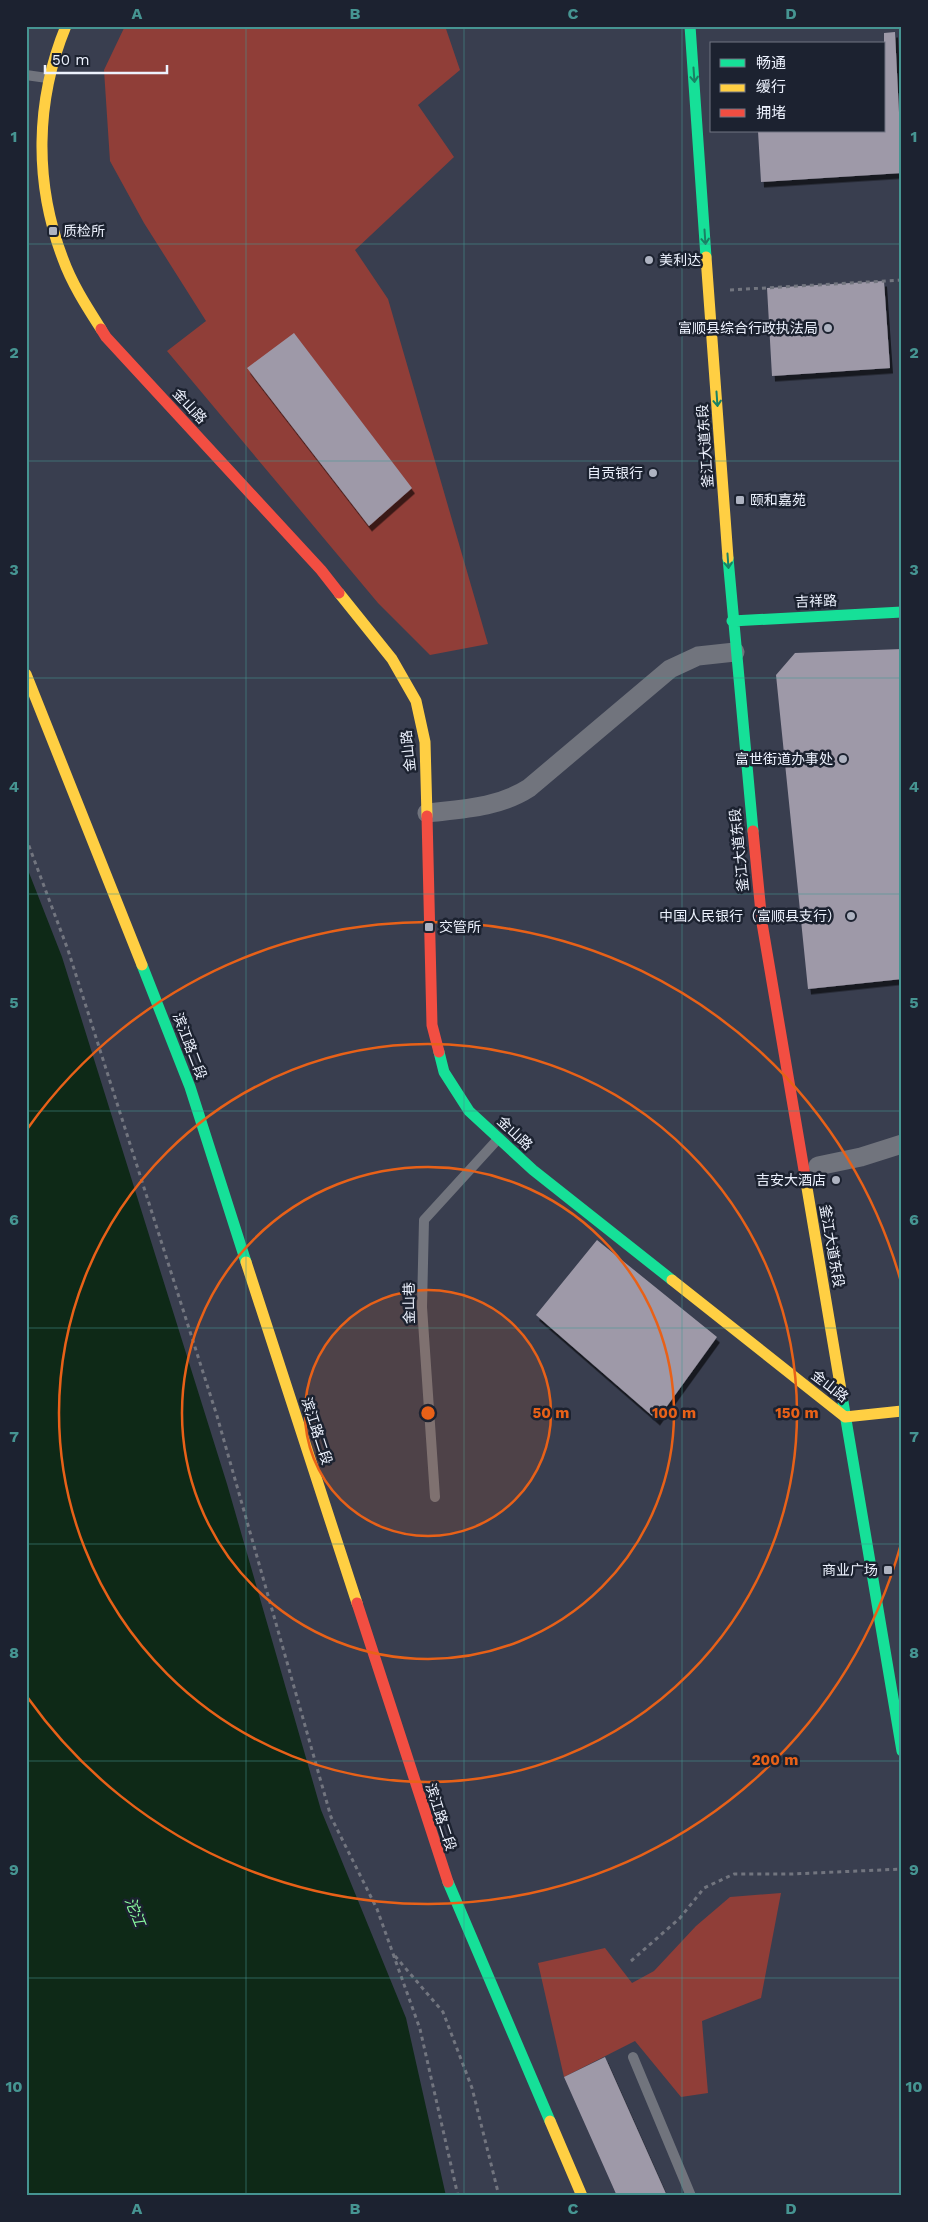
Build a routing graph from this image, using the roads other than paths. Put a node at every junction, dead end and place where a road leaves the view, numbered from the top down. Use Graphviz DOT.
graph roads {
  1 [pos="66,26"];
  2 [pos="690,26"];
  3 [pos="26,75"];
  4 [pos="48,78"];
  5 [pos="902,612"];
  6 [pos="732,621"];
  7 [pos="735,652"];
  8 [pos="26,674"];
  9 [pos="426,813"];
  10 [pos="498,1138"];
  11 [pos="902,1144"];
  12 [pos="818,1166"];
  13 [pos="902,1411"];
  14 [pos="845,1417"];
  15 [pos="435,1497"];
  16 [pos="902,1751"];
  17 [pos="632,2056"];
  18 [pos="582,2196"];
  19 [pos="690,2196"];
  1 -- 4 [label="street, 金山路"];
  2 -- 6 [label="street, 釜江大道东段, one-way"];
  3 -- 4 [label="lane"];
  4 -- 9 [label="street, 金山路"];
  5 -- 6 [label="street, 吉祥路"];
  6 -- 7 [label="street, 釜江大道东段"];
  7 -- 9 [label="street"];
  7 -- 14 [label="street, 釜江大道东段"];
  8 -- 18 [label="street, 滨江路二段"];
  9 -- 10 [label="street, 金山路"];
  10 -- 14 [label="street, 金山路"];
  10 -- 15 [label="lane, 金山巷"];
  11 -- 12 [label="street"];
  13 -- 14 [label="street"];
  14 -- 16 [label="street, 釜江大道东段"];
  17 -- 19 [label="lane"];
}
